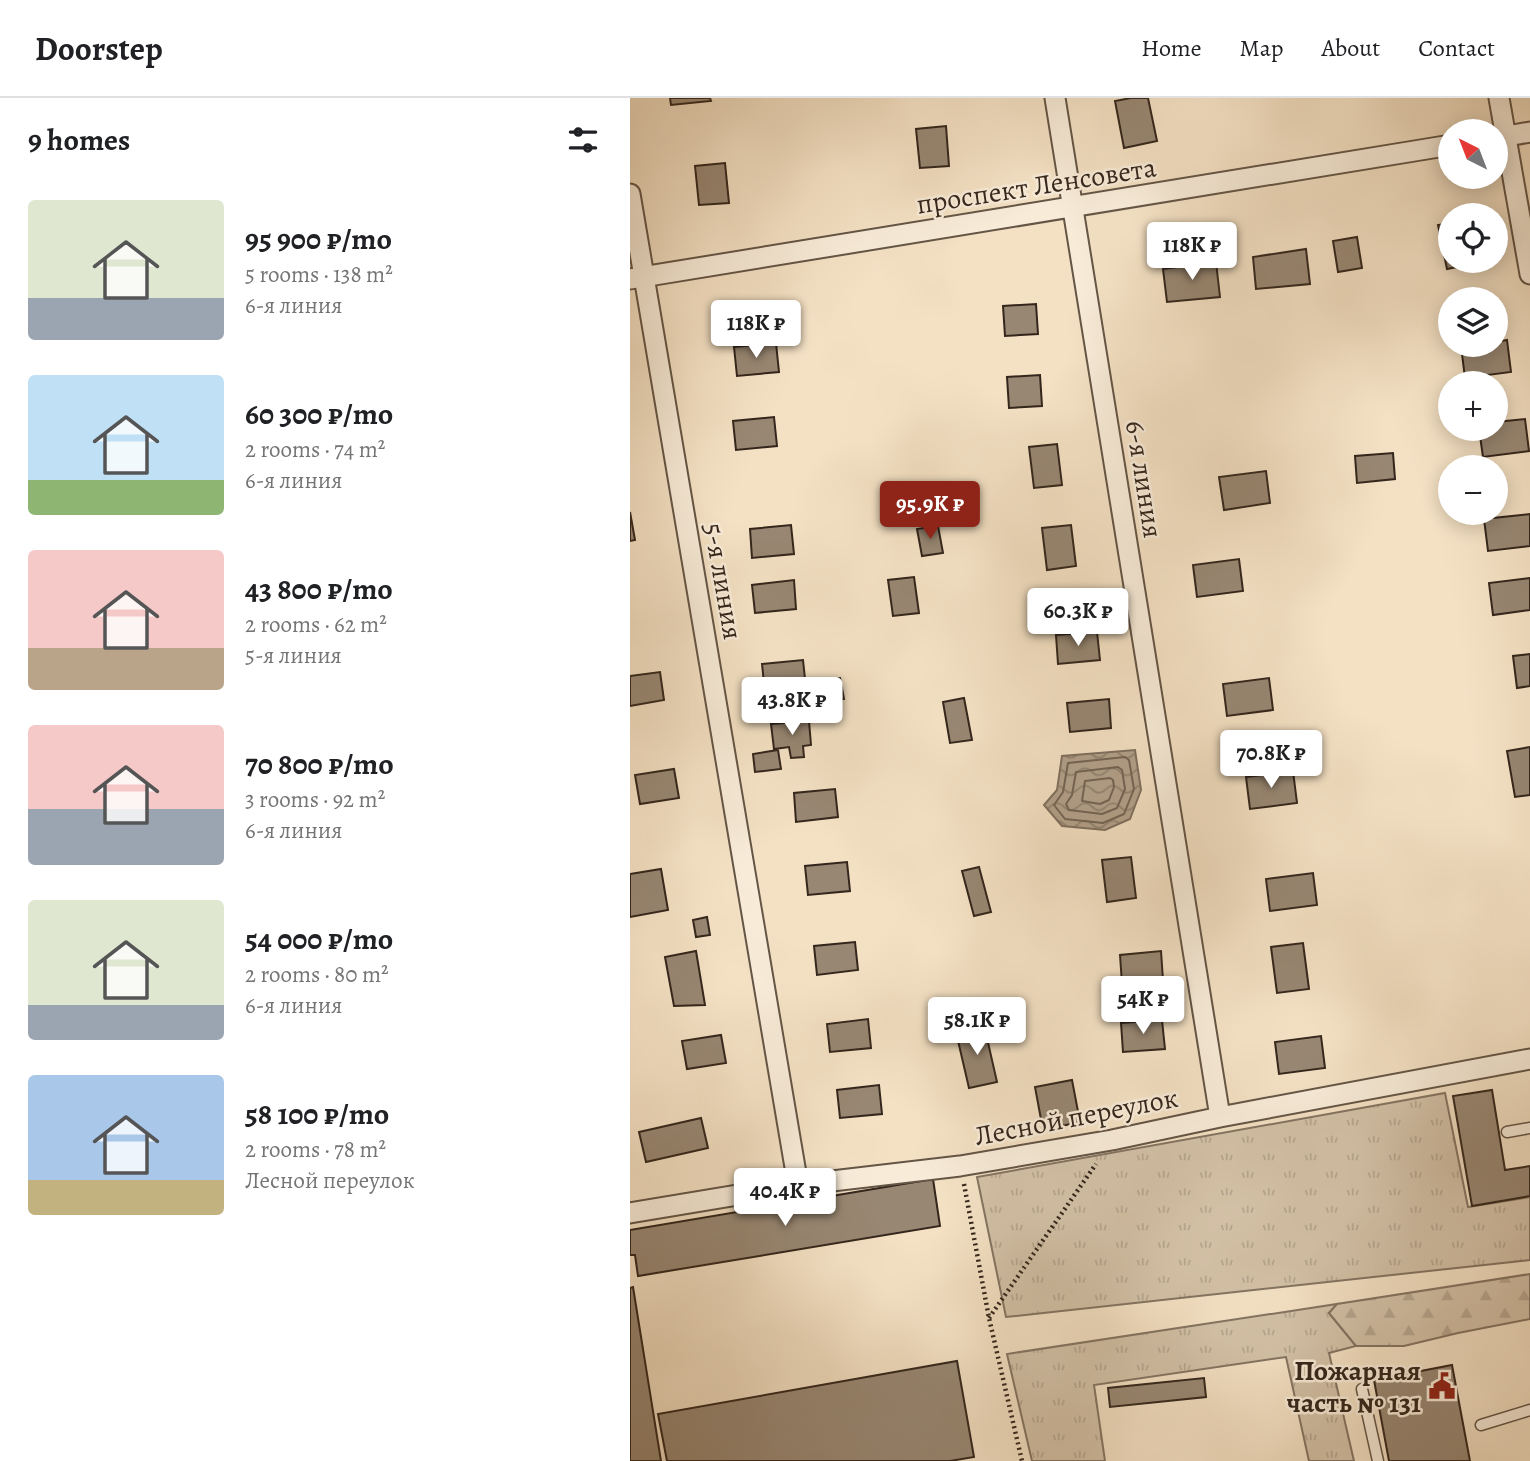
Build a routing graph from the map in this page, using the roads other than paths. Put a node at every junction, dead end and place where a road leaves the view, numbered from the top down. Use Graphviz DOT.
graph roads {
  1 [pos="1055,98"];
  2 [pos="1499,98"];
  3 [pos="1500,119"];
  4 [pos="1530,132"];
  5 [pos="1508,136"];
  6 [pos="1438,147"];
  7 [pos="1508,170"];
  8 [pos="630,194"];
  9 [pos="1073,207"];
  10 [pos="1530,274"];
  11 [pos="637,278"];
  12 [pos="1530,1059"];
  13 [pos="1220,1117"];
  14 [pos="1530,1128"];
  15 [pos="1507,1132"];
  16 [pos="798,1185"];
  17 [pos="630,1213"];
  18 [pos="1362,1389"];
  19 [pos="1530,1410"];
  20 [pos="1481,1425"];
  21 [pos="1378,1461"];
  1 -- 9 [label="street, 6-я линия"];
  2 -- 3 [label="street"];
  4 -- 5 [label="street"];
  6 -- 9 [label="street, проспект Ленсовета"];
  7 -- 10 [label="street"];
  8 -- 11 [label="street, 5-я линия"];
  9 -- 11 [label="street, проспект Ленсовета"];
  9 -- 13 [label="street, 6-я линия"];
  11 -- 16 [label="street, 5-я линия"];
  12 -- 13 [label="street, Лесной переулок"];
  13 -- 16 [label="street, Лесной переулок"];
  14 -- 15 [label="lane"];
  16 -- 17 [label="street, Лесной переулок"];
  18 -- 21 [label="lane"];
  19 -- 20 [label="lane"];
}
